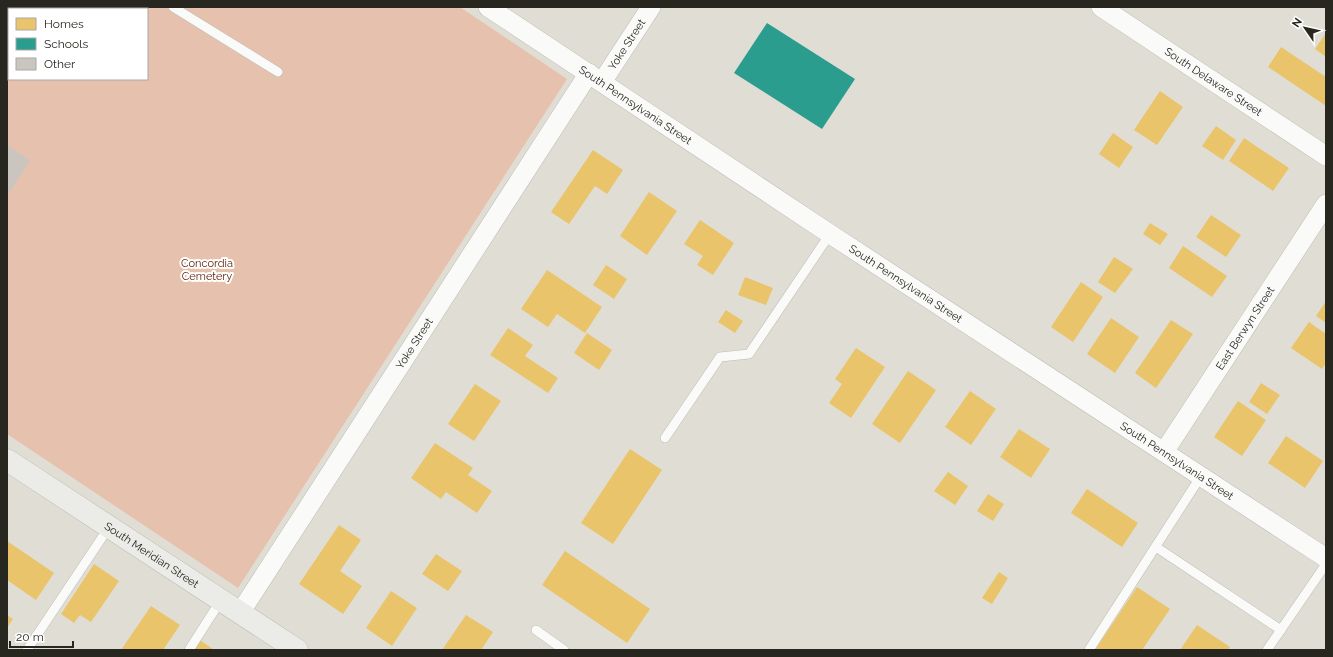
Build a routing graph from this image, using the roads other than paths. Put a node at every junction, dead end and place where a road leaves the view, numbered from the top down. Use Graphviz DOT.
graph roads {
  1 [pos="173,7"];
  2 [pos="488,7"];
  3 [pos="651,7"];
  4 [pos="1101,7"];
  5 [pos="278,72"];
  6 [pos="595,78"];
  7 [pos="1326,156"];
  8 [pos="1326,204"];
  9 [pos="830,234"];
  10 [pos="665,438"];
  11 [pos="1164,452"];
  12 [pos="7,460"];
  13 [pos="1201,476"];
  14 [pos="109,527"];
  15 [pos="1156,546"];
  16 [pos="1326,558"];
  17 [pos="1326,564"];
  18 [pos="221,600"];
  19 [pos="240,613"];
  20 [pos="536,630"];
  21 [pos="1281,630"];
  22 [pos="27,650"];
  23 [pos="189,650"];
  24 [pos="297,650"];
  25 [pos="564,650"];
  26 [pos="1089,650"];
  27 [pos="1267,650"];
  1 -- 5 [label="lane"];
  2 -- 6 [label="street, South Pennsylvania Street"];
  3 -- 6 [label="street, Yoke Street"];
  4 -- 7 [label="street, South Delaware Street"];
  6 -- 9 [label="street, South Pennsylvania Street"];
  6 -- 19 [label="street, Yoke Street"];
  8 -- 11 [label="street, East Berwyn Street"];
  9 -- 10 [label="lane"];
  9 -- 11 [label="street, South Pennsylvania Street"];
  11 -- 13 [label="street, South Pennsylvania Street"];
  12 -- 14 [label="main road, South Meridian Street"];
  13 -- 15 [label="lane"];
  13 -- 16 [label="street, South Pennsylvania Street"];
  14 -- 18 [label="main road, South Meridian Street"];
  14 -- 22 [label="lane"];
  15 -- 21 [label="lane"];
  15 -- 26 [label="lane"];
  17 -- 21 [label="lane"];
  18 -- 19 [label="main road, South Meridian Street"];
  18 -- 23 [label="lane"];
  19 -- 24 [label="main road, South Meridian Street"];
  20 -- 25 [label="lane"];
  21 -- 27 [label="lane"];
}
